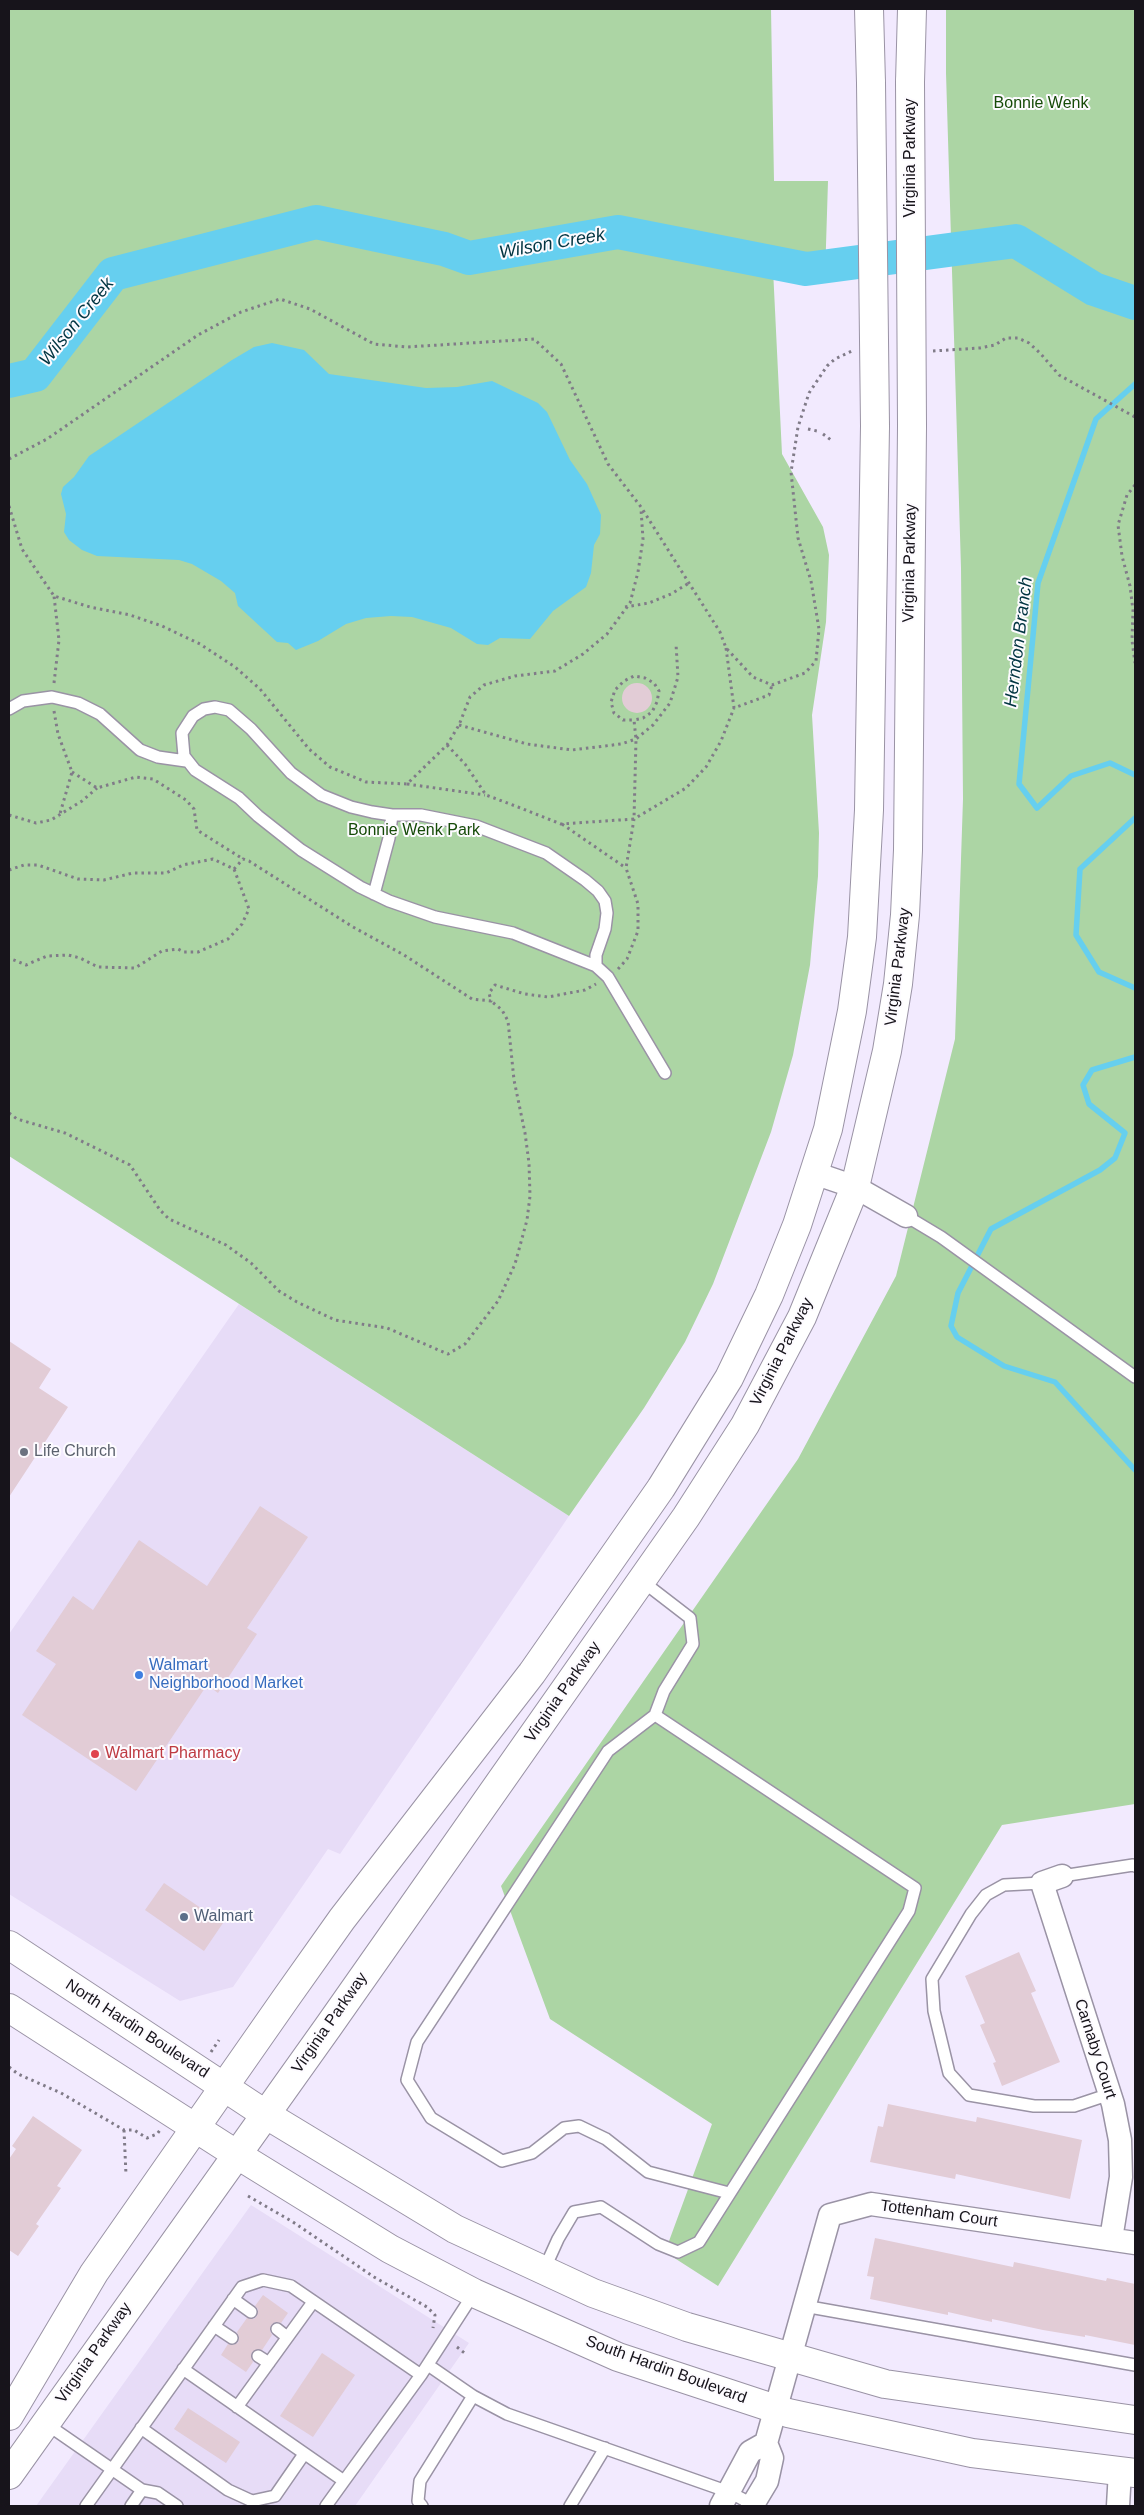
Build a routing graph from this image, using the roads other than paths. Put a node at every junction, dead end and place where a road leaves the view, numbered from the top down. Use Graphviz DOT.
graph roads {
  1 [pos="869,9"];
  2 [pos="912,9"];
  3 [pos="9,709"];
  4 [pos="186,761"];
  5 [pos="392,815"];
  6 [pos="374,894"];
  7 [pos="596,966"];
  8 [pos="666,1073"];
  9 [pos="814,1173"];
  10 [pos="856,1186"];
  11 [pos="906,1216"];
  12 [pos="1135,1377"];
  13 [pos="610,1559"];
  14 [pos="642,1581"];
  15 [pos="655,1715"];
  16 [pos="1135,1866"];
  17 [pos="1052,1880"];
  18 [pos="9,1945"];
  19 [pos="9,2008"];
  20 [pos="224,2087"];
  21 [pos="1110,2094"];
  22 [pos="265,2114"];
  23 [pos="196,2126"];
  24 [pos="236,2154"];
  25 [pos="729,2193"];
  26 [pos="1111,2239"];
  27 [pos="1135,2243"];
  28 [pos="544,2270"];
  29 [pos="474,2294"];
  30 [pos="233,2300"];
  31 [pos="313,2302"];
  32 [pos="804,2306"];
  33 [pos="251,2312"];
  34 [pos="214,2326"];
  35 [pos="277,2329"];
  36 [pos="287,2337"];
  37 [pos="232,2338"];
  38 [pos="258,2356"];
  39 [pos="789,2356"];
  40 [pos="269,2363"];
  41 [pos="428,2365"];
  42 [pos="1135,2365"];
  43 [pos="183,2369"];
  44 [pos="421,2375"];
  45 [pos="473,2396"];
  46 [pos="237,2407"];
  47 [pos="775,2409"];
  48 [pos="9,2416"];
  49 [pos="1135,2420"];
  50 [pos="45,2423"];
  51 [pos="141,2428"];
  52 [pos="766,2443"];
  53 [pos="605,2448"];
  54 [pos="304,2454"];
  55 [pos="111,2469"];
  56 [pos="1128,2472"];
  57 [pos="9,2475"];
  58 [pos="344,2481"];
  59 [pos="142,2490"];
  60 [pos="725,2499"];
  61 [pos="86,2506"];
  62 [pos="131,2506"];
  63 [pos="177,2506"];
  64 [pos="326,2506"];
  65 [pos="422,2506"];
  66 [pos="570,2506"];
  67 [pos="753,2506"];
  68 [pos="1118,2506"];
  1 -- 9 [label="main road, bridge"];
  2 -- 10 [label="main road, Virginia Parkway, bridge"];
  3 -- 4 [label="lane"];
  4 -- 5 [label="lane"];
  4 -- 6 [label="lane"];
  5 -- 6 [label="lane"];
  5 -- 7 [label="lane"];
  6 -- 7 [label="lane"];
  7 -- 8 [label="lane"];
  9 -- 10 [label="street"];
  9 -- 13 [label="main road"];
  10 -- 11 [label="street"];
  10 -- 14 [label="main road, Virginia Parkway"];
  11 -- 12 [label="lane"];
  13 -- 14 [label="main road"];
  13 -- 20 [label="main road"];
  14 -- 15 [label="lane"];
  14 -- 22 [label="main road, Virginia Parkway"];
  15 -- 25 [label="lane"];
  15 -- 25 [label="lane"];
  16 -- 17 [label="lane"];
  17 -- 21 [label="street, Carnaby Court"];
  17 -- 21 [label="lane"];
  18 -- 20 [label="main road, North Hardin Boulevard"];
  19 -- 23 [label="main road"];
  20 -- 22 [label="main road, North Hardin Boulevard"];
  20 -- 23 [label="main road"];
  21 -- 26 [label="street, Carnaby Court"];
  22 -- 24 [label="main road, Virginia Parkway"];
  22 -- 28 [label="main road"];
  23 -- 24 [label="main road"];
  23 -- 48 [label="main road"];
  24 -- 29 [label="main road, South Hardin Boulevard"];
  24 -- 50 [label="main road, Virginia Parkway"];
  25 -- 28 [label="lane"];
  26 -- 27 [label="street, Tottenham Court"];
  26 -- 32 [label="street, Tottenham Court"];
  28 -- 39 [label="main road"];
  29 -- 41 [label="lane"];
  29 -- 47 [label="main road, South Hardin Boulevard"];
  30 -- 31 [label="lane"];
  30 -- 33 [label="lane"];
  30 -- 34 [label="lane"];
  31 -- 36 [label="lane"];
  31 -- 44 [label="lane"];
  32 -- 39 [label="street, Tottenham Court"];
  32 -- 42 [label="lane"];
  34 -- 37 [label="lane"];
  34 -- 43 [label="lane"];
  35 -- 36 [label="lane"];
  36 -- 40 [label="lane"];
  38 -- 40 [label="lane"];
  39 -- 47 [label="street, Tottenham Court"];
  39 -- 49 [label="main road"];
  40 -- 46 [label="lane"];
  41 -- 44 [label="lane"];
  41 -- 45 [label="lane"];
  43 -- 46 [label="lane"];
  43 -- 51 [label="lane"];
  44 -- 58 [label="lane"];
  45 -- 53 [label="lane"];
  45 -- 65 [label="lane"];
  46 -- 54 [label="lane"];
  47 -- 52 [label="street, Tottenham Court"];
  47 -- 56 [label="main road, South Hardin Boulevard"];
  50 -- 55 [label="lane"];
  50 -- 57 [label="main road, Virginia Parkway"];
  51 -- 54 [label="lane"];
  51 -- 55 [label="lane"];
  52 -- 60 [label="street"];
  52 -- 67 [label="street"];
  53 -- 60 [label="lane"];
  53 -- 66 [label="lane"];
  54 -- 58 [label="lane"];
  55 -- 59 [label="lane"];
  55 -- 61 [label="lane"];
  56 -- 68 [label="street"];
  58 -- 64 [label="lane"];
  59 -- 62 [label="lane"];
  59 -- 63 [label="lane"];
  60 -- 67 [label="lane"];
}
